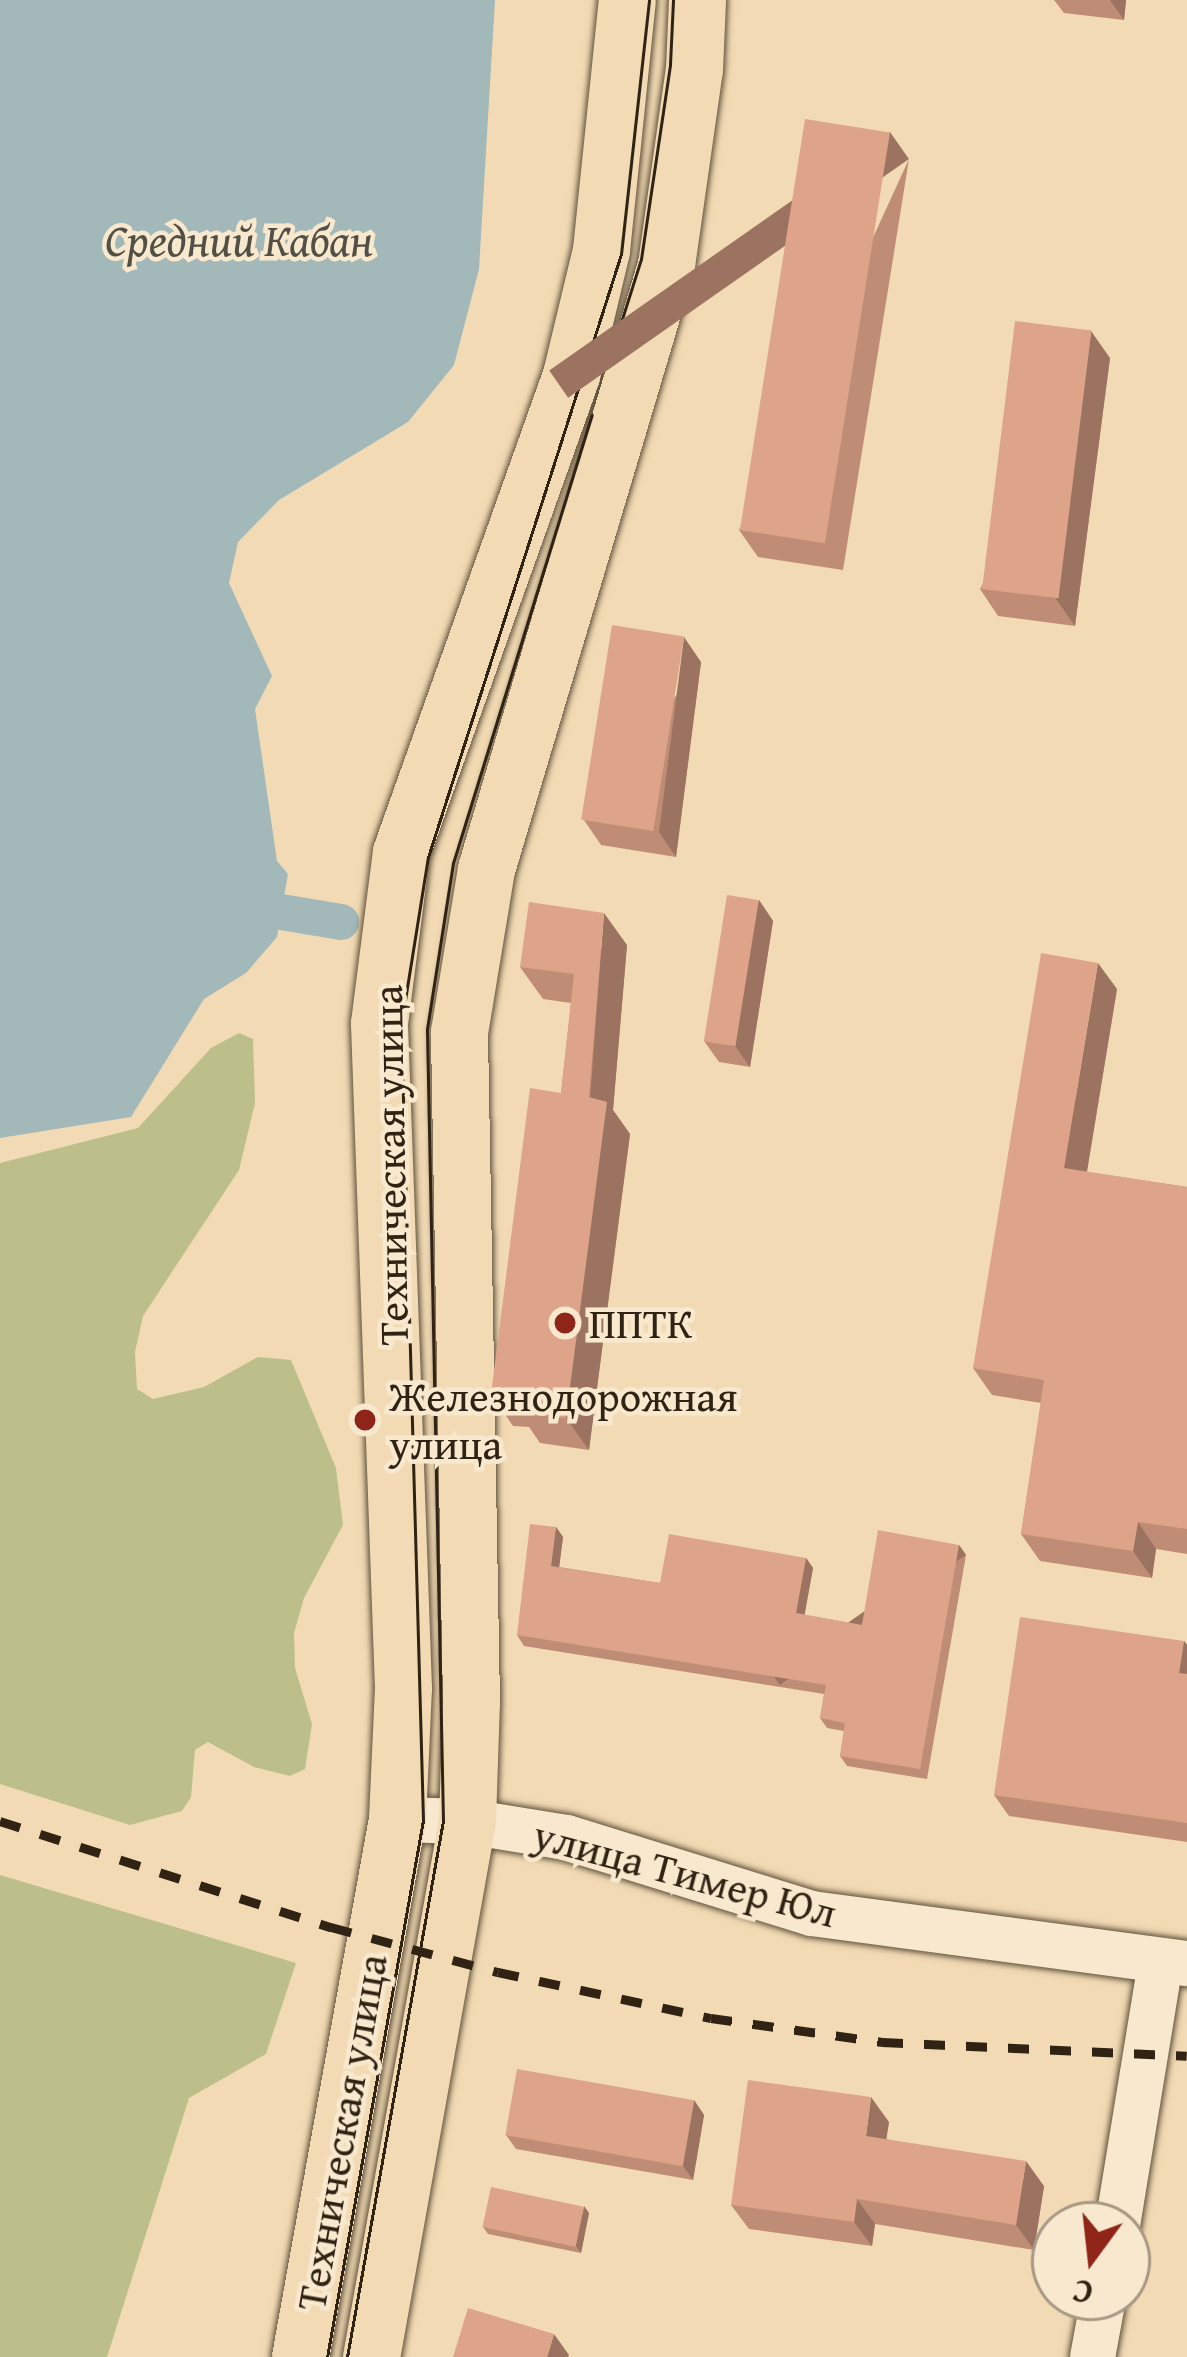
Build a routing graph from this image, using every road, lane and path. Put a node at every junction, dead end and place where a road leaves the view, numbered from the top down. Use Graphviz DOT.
graph roads {
  1 [pos="627,0"];
  2 [pos="697,0"];
  3 [pos="397,1819"];
  4 [pos="467,1821"];
  5 [pos="1173,1963"];
  6 [pos="1122,2201"];
  7 [pos="1099,2321"];
  8 [pos="301,2357"];
  9 [pos="371,2357"];
  10 [pos="1092,2357"];
  1 -- 3 [label="main road, Техническая улица"];
  2 -- 4 [label="main road, Техническая улица"];
  3 -- 4 [label="street, улица Тимер Юл"];
  3 -- 8 [label="main road, Техническая улица"];
  4 -- 5 [label="street, улица Тимер Юл"];
  4 -- 9 [label="main road, Техническая улица"];
  5 -- 6 [label="street"];
  7 -- 10 [label="street"];
}
